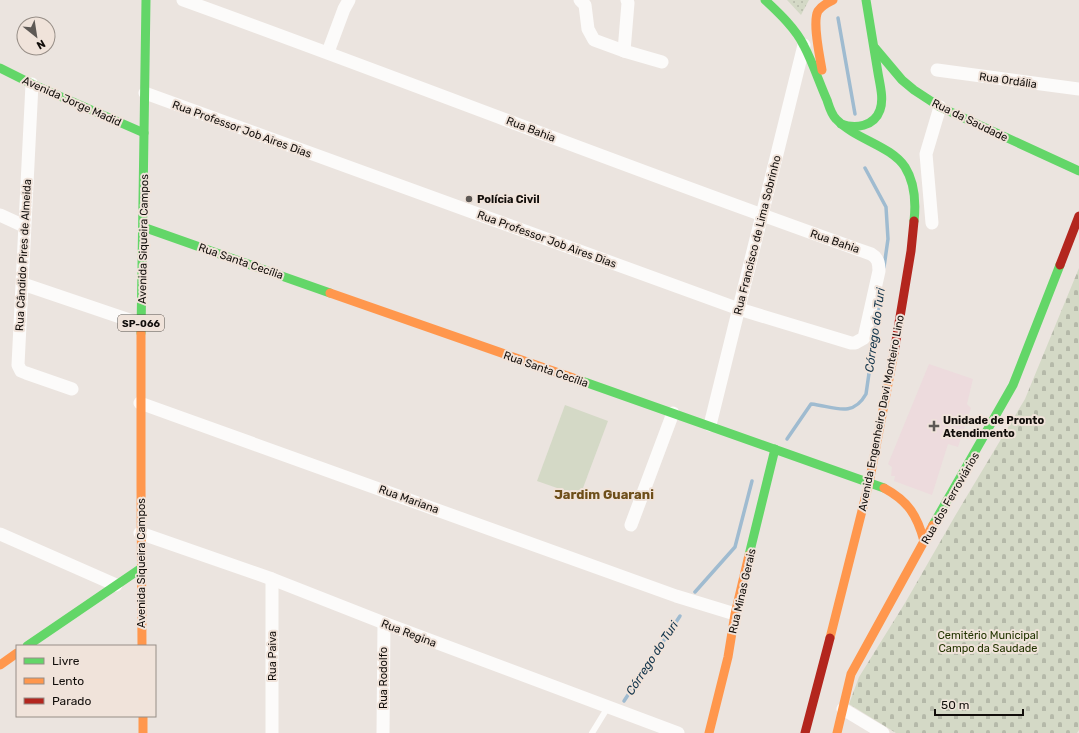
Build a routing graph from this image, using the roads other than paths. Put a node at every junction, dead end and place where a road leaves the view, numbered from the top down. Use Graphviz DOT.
graph roads {
  1 [pos="146,0"];
  2 [pos="183,0"];
  3 [pos="349,0"];
  4 [pos="580,0"];
  5 [pos="627,0"];
  6 [pos="765,0"];
  7 [pos="833,0"];
  8 [pos="866,0"];
  9 [pos="856,3"];
  10 [pos="868,15"];
  11 [pos="804,45"];
  12 [pos="875,48"];
  13 [pos="624,51"];
  14 [pos="328,52"];
  15 [pos="662,62"];
  16 [pos="0,68"];
  17 [pos="937,70"];
  18 [pos="32,84"];
  19 [pos="1079,89"];
  20 [pos="145,94"];
  21 [pos="825,94"];
  22 [pos="940,107"];
  23 [pos="840,124"];
  24 [pos="144,133"];
  25 [pos="1079,171"];
  26 [pos="0,215"];
  27 [pos="762,216"];
  28 [pos="1079,216"];
  29 [pos="932,223"];
  30 [pos="24,226"];
  31 [pos="143,227"];
  32 [pos="23,284"];
  33 [pos="738,309"];
  34 [pos="141,324"];
  35 [pos="861,341"];
  36 [pos="72,389"];
  37 [pos="140,403"];
  38 [pos="672,414"];
  39 [pos="710,425"];
  40 [pos="775,449"];
  41 [pos="869,482"];
  42 [pos="631,525"];
  43 [pos="140,533"];
  44 [pos="0,534"];
  45 [pos="924,541"];
  46 [pos="140,569"];
  47 [pos="272,579"];
  48 [pos="116,586"];
  49 [pos="735,614"];
  50 [pos="384,623"];
  51 [pos="28,645"];
  52 [pos="142,645"];
  53 [pos="16,654"];
  54 [pos="0,665"];
  55 [pos="608,707"];
  56 [pos="843,709"];
  57 [pos="143,717"];
  58 [pos="143,733"];
  59 [pos="272,733"];
  60 [pos="383,733"];
  61 [pos="592,733"];
  62 [pos="678,733"];
  63 [pos="709,733"];
  64 [pos="805,733"];
  65 [pos="837,733"];
  66 [pos="883,733"];
  1 -- 20 [label="street, Avenida Siqueira Campos / SP-066"];
  2 -- 14 [label="street, Rua Bahia"];
  3 -- 14 [label="street"];
  4 -- 13 [label="street"];
  5 -- 13 [label="street"];
  6 -- 11 [label="street, Avenida Engenheiro Davi Monteiro Lino"];
  7 -- 21 [label="street, Avenida Engenheiro Davi Monteiro Lino"];
  8 -- 10 [label="street"];
  9 -- 10 [label="street"];
  10 -- 12 [label="street"];
  11 -- 21 [label="street, Avenida Engenheiro Davi Monteiro Lino"];
  11 -- 27 [label="street, Rua Francisco de Lima Sobrinho"];
  12 -- 22 [label="street, Rua da Saudade"];
  12 -- 23 [label="street"];
  13 -- 15 [label="street"];
  14 -- 27 [label="street, Rua Bahia"];
  16 -- 18 [label="street, Avenida Jorge Madid"];
  17 -- 19 [label="street, Rua Ordália"];
  18 -- 24 [label="street, Avenida Jorge Madid"];
  18 -- 30 [label="street, Rua Cândido Pires de Almeida"];
  20 -- 24 [label="street, Avenida Siqueira Campos / SP-066"];
  20 -- 33 [label="street, Rua Professor Job Aires Dias"];
  21 -- 23 [label="street, Avenida Engenheiro Davi Monteiro Lino"];
  22 -- 25 [label="street, Rua da Saudade"];
  22 -- 29 [label="street"];
  23 -- 41 [label="street, Avenida Engenheiro Davi Monteiro Lino"];
  24 -- 31 [label="street, Avenida Siqueira Campos / SP-066"];
  26 -- 30 [label="street"];
  27 -- 33 [label="street, Rua Francisco de Lima Sobrinho"];
  27 -- 35 [label="street, Rua Bahia"];
  28 -- 45 [label="street, Rua dos Ferroviários"];
  30 -- 32 [label="street, Rua Cândido Pires de Almeida"];
  31 -- 34 [label="street, Avenida Siqueira Campos / SP-066"];
  31 -- 38 [label="street, Rua Santa Cecília"];
  32 -- 34 [label="street"];
  32 -- 36 [label="street, Rua Cândido Pires de Almeida"];
  33 -- 35 [label="street, Rua Professor Job Aires Dias"];
  33 -- 39 [label="street, Rua Francisco de Lima Sobrinho"];
  34 -- 37 [label="street, Avenida Siqueira Campos / SP-066"];
  37 -- 43 [label="street, Avenida Siqueira Campos / SP-066"];
  37 -- 49 [label="street, Rua Mariana"];
  38 -- 39 [label="street, Rua Santa Cecília"];
  38 -- 42 [label="street"];
  39 -- 40 [label="street, Rua Santa Cecília"];
  40 -- 41 [label="street, Rua Santa Cecília"];
  40 -- 49 [label="street, Rua Minas Gerais"];
  41 -- 45 [label="street, Rua Santa Cecília"];
  41 -- 64 [label="street, Avenida Engenheiro Davi Monteiro Lino"];
  43 -- 46 [label="street, Avenida Siqueira Campos / SP-066"];
  43 -- 47 [label="street, Rua Regina"];
  44 -- 48 [label="street"];
  45 -- 56 [label="street, Rua dos Ferroviários"];
  46 -- 48 [label="street"];
  46 -- 52 [label="street, Avenida Siqueira Campos / SP-066"];
  47 -- 50 [label="street, Rua Regina"];
  47 -- 59 [label="street, Rua Paiva"];
  48 -- 51 [label="street"];
  49 -- 63 [label="street, Rua Minas Gerais"];
  50 -- 55 [label="street, Rua Regina"];
  50 -- 60 [label="street, Rua Rodolfo"];
  53 -- 54 [label="street"];
  55 -- 61 [label="lane"];
  55 -- 62 [label="street, Rua Regina"];
  56 -- 65 [label="street, Rua dos Ferroviários"];
  56 -- 66 [label="street"];
  57 -- 58 [label="street"];
}
